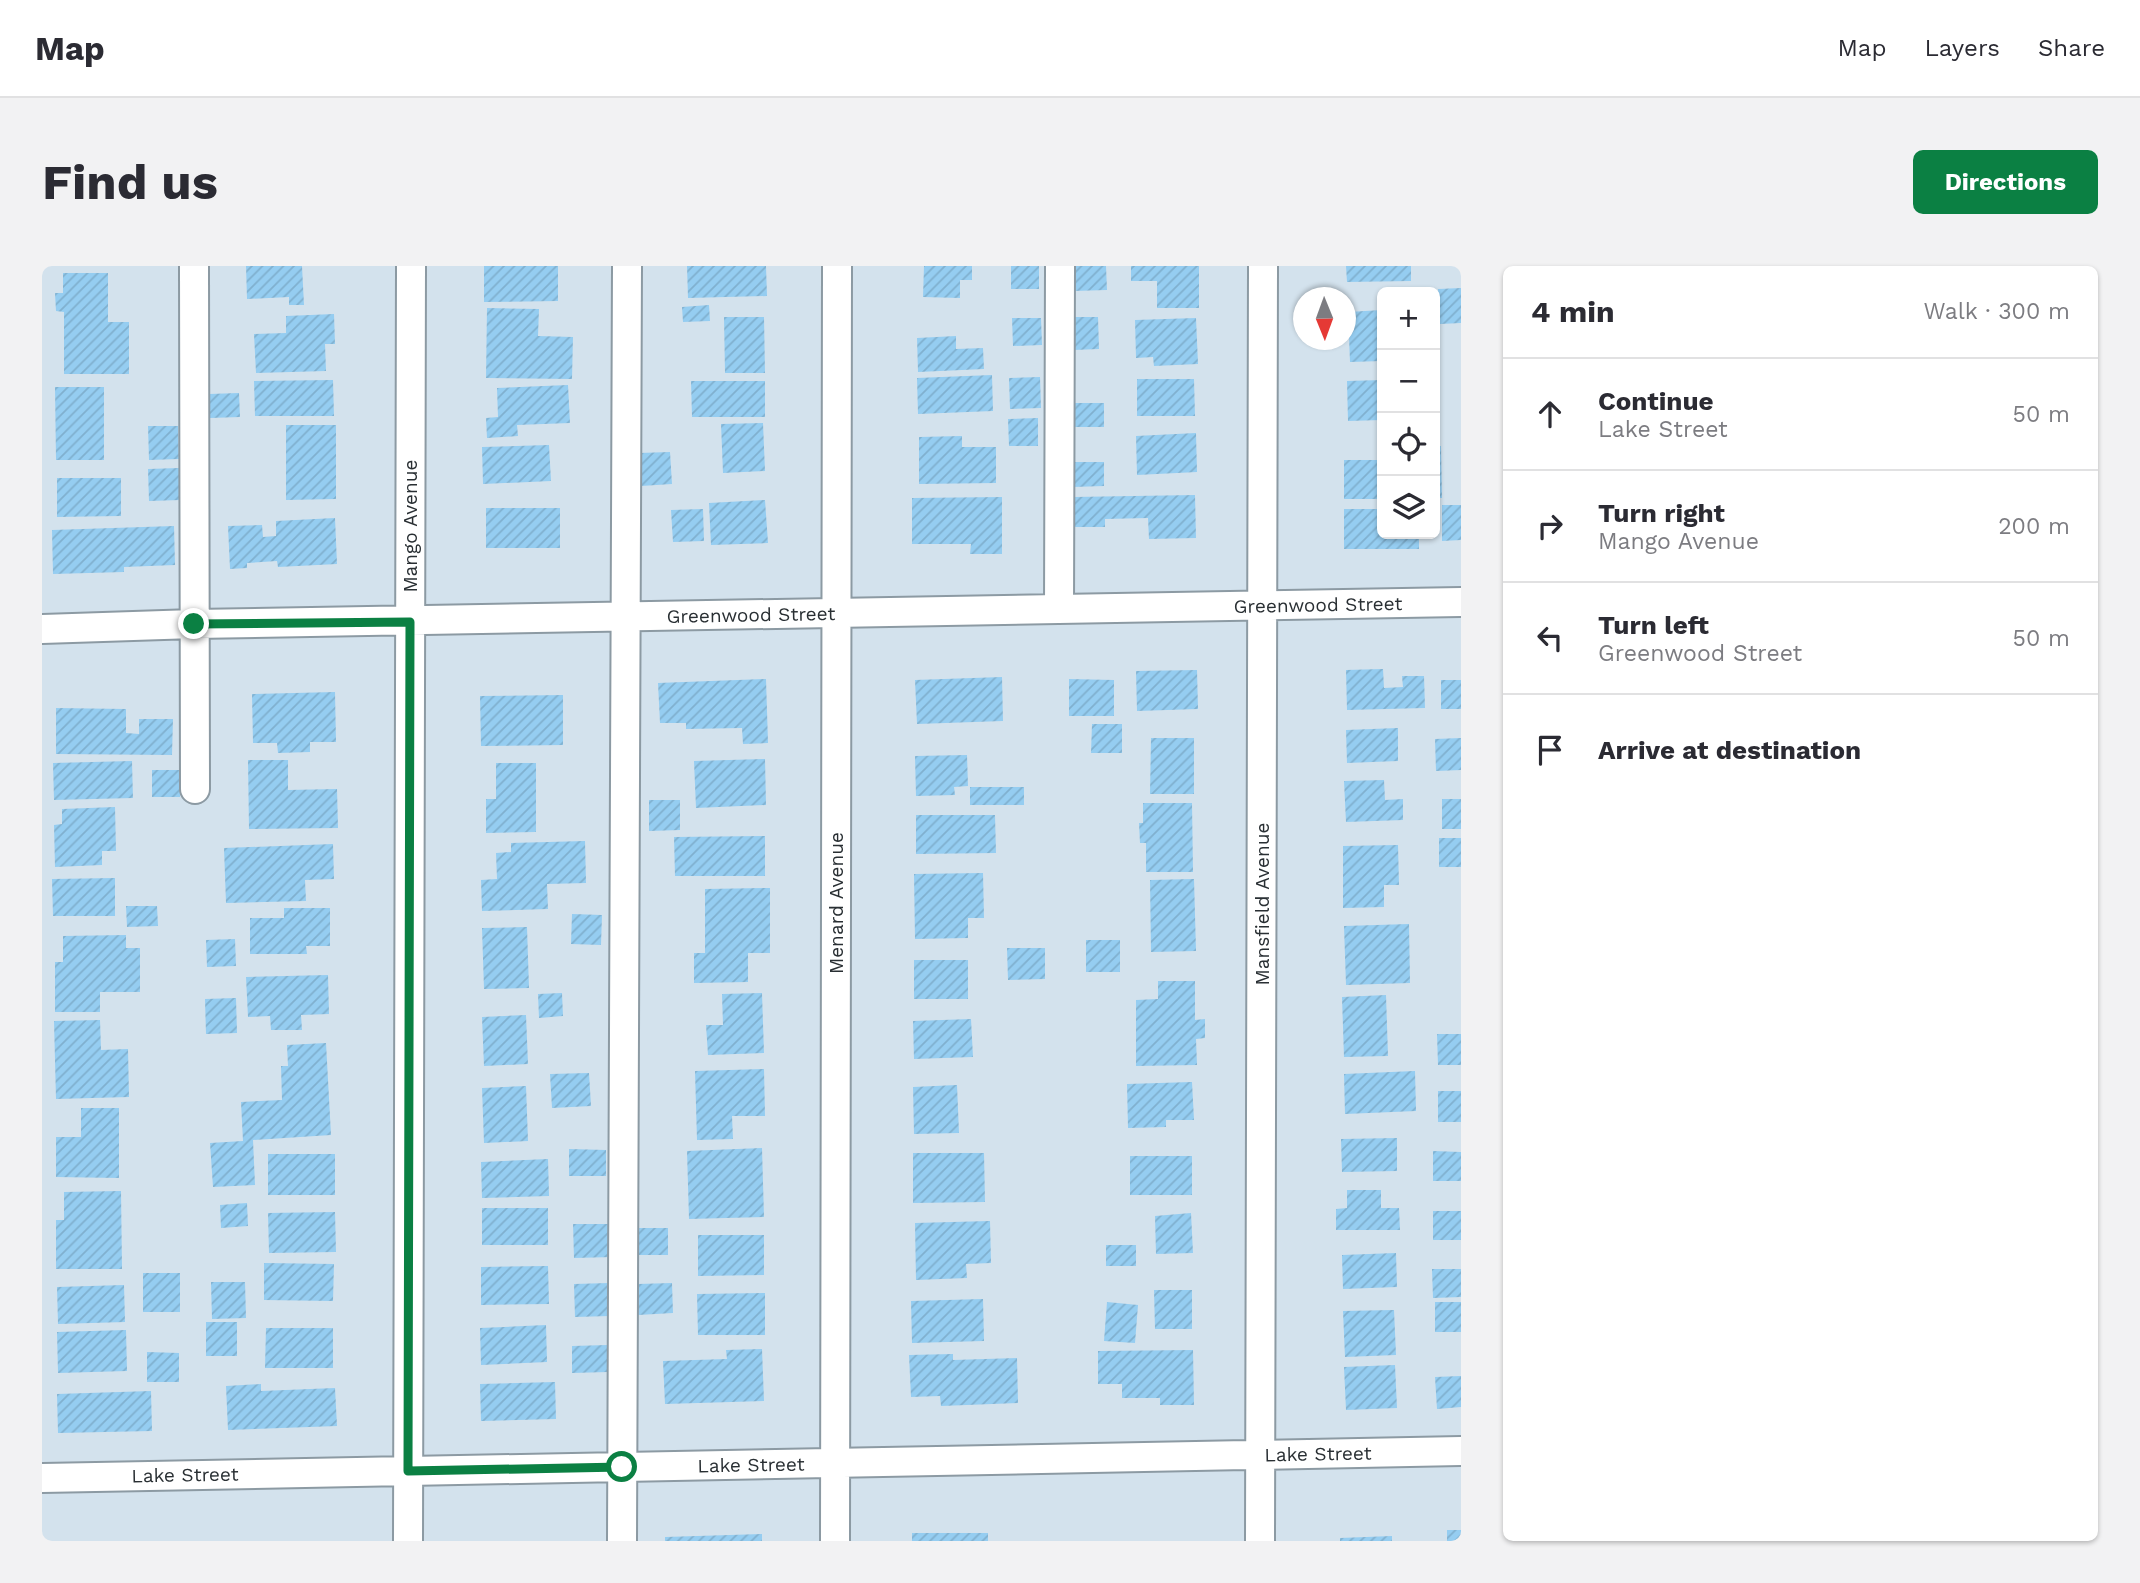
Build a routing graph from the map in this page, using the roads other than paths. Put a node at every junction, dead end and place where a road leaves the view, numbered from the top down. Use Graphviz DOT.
graph roads {
  1 [pos="194,266"];
  2 [pos="411,266"];
  3 [pos="627,266"];
  4 [pos="837,266"];
  5 [pos="1060,266"];
  6 [pos="1263,266"];
  7 [pos="1461,602"];
  8 [pos="1262,606"];
  9 [pos="1059,610"];
  10 [pos="837,613"];
  11 [pos="626,617"];
  12 [pos="410,622"];
  13 [pos="194,624"];
  14 [pos="42,629"];
  15 [pos="195,789"];
  16 [pos="1461,1451"];
  17 [pos="1261,1455"];
  18 [pos="835,1463"];
  19 [pos="622,1467"];
  20 [pos="408,1471"];
  21 [pos="42,1478"];
  22 [pos="408,1541"];
  23 [pos="622,1541"];
  24 [pos="835,1541"];
  25 [pos="1260,1541"];
  1 -- 13 [label="street"];
  2 -- 12 [label="street, Mango Avenue"];
  3 -- 11 [label="street"];
  4 -- 10 [label="street, Menard Avenue"];
  5 -- 9 [label="street"];
  6 -- 8 [label="street, Mansfield Avenue"];
  7 -- 8 [label="street, Greenwood Street"];
  8 -- 9 [label="street, Greenwood Street"];
  8 -- 17 [label="street, Mansfield Avenue"];
  9 -- 10 [label="street, Greenwood Street"];
  10 -- 11 [label="street, Greenwood Street"];
  10 -- 18 [label="street, Menard Avenue"];
  11 -- 12 [label="street, Greenwood Street"];
  11 -- 19 [label="street"];
  12 -- 13 [label="street, Greenwood Street"];
  12 -- 20 [label="street, Mango Avenue"];
  13 -- 14 [label="street, Greenwood Street"];
  13 -- 15 [label="street"];
  16 -- 17 [label="street, Lake Street"];
  17 -- 18 [label="street, Lake Street"];
  17 -- 25 [label="street, Mansfield Avenue"];
  18 -- 19 [label="street, Lake Street"];
  18 -- 24 [label="street, Menard Avenue"];
  19 -- 20 [label="street, Lake Street"];
  19 -- 23 [label="street"];
  20 -- 21 [label="street, Lake Street"];
  20 -- 22 [label="street, Mango Avenue"];
}
